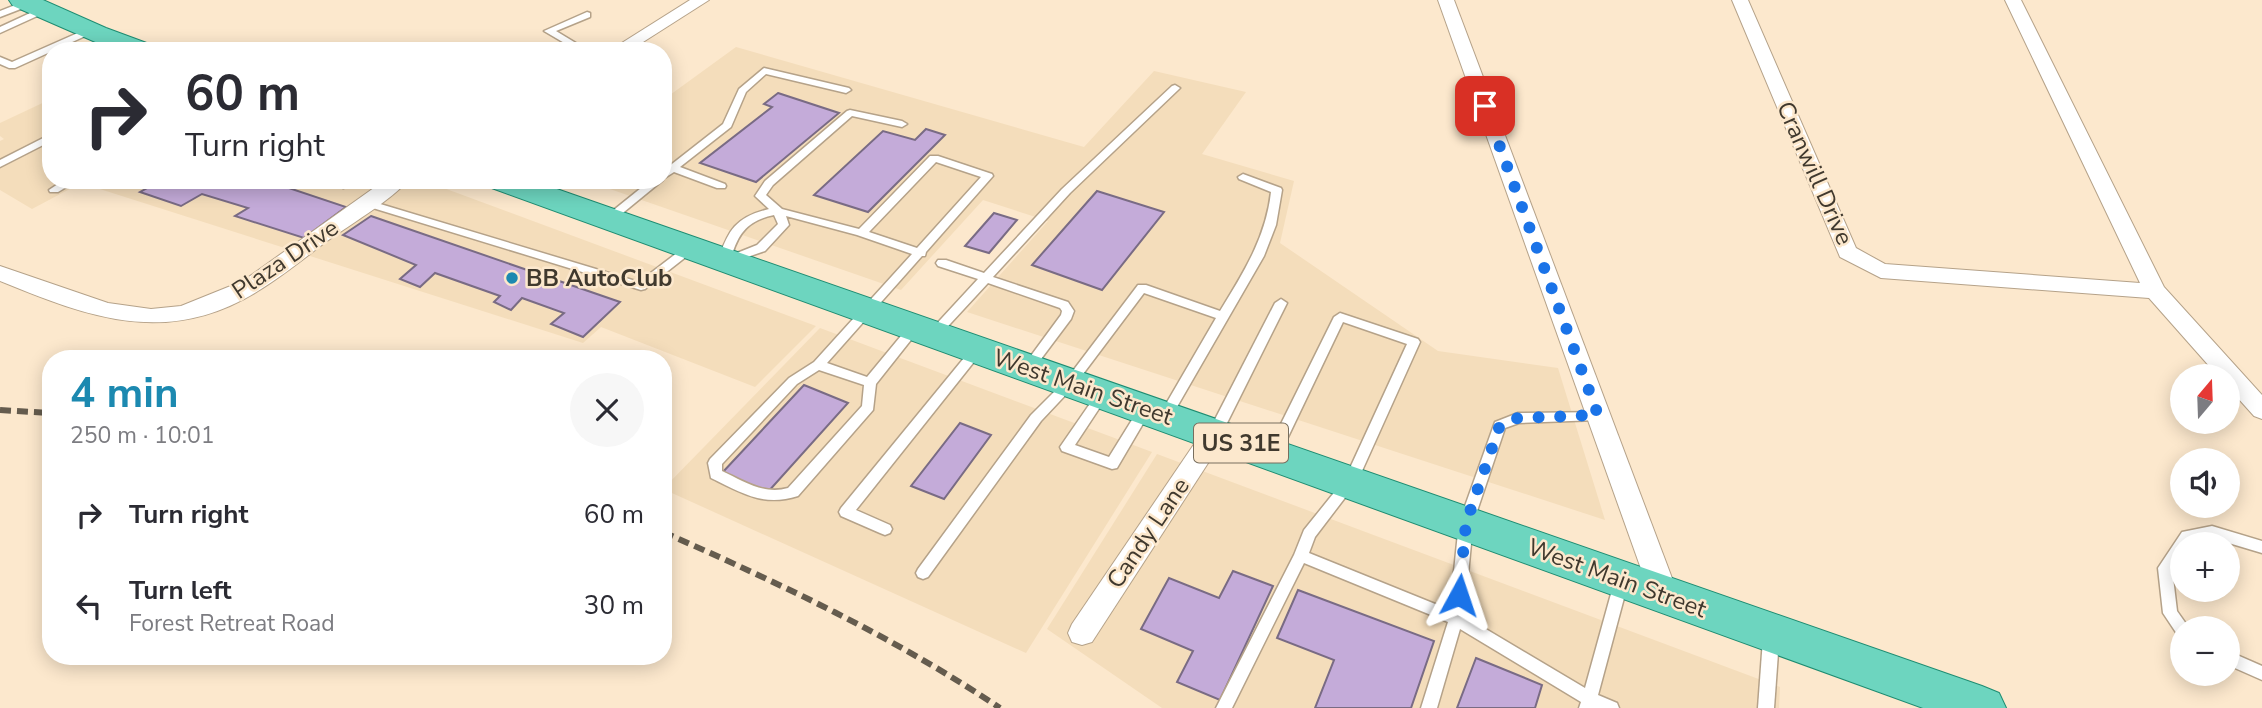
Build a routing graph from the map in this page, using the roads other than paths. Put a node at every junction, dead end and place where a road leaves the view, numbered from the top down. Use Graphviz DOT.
graph roads {
  1 [pos="701,0"];
  2 [pos="1446,0"];
  3 [pos="1740,0"];
  4 [pos="2013,0"];
  5 [pos="31,4"];
  6 [pos="0,14"];
  7 [pos="587,15"];
  8 [pos="0,30"];
  9 [pos="89,31"];
  10 [pos="65,42"];
  11 [pos="118,42"];
  12 [pos="569,42"];
  13 [pos="632,42"];
  14 [pos="42,52"];
  15 [pos="0,60"];
  16 [pos="12,66"];
  17 [pos="0,72"];
  18 [pos="1175,88"];
  19 [pos="846,90"];
  20 [pos="902,124"];
  21 [pos="42,142"];
  22 [pos="0,164"];
  23 [pos="673,168"];
  24 [pos="1243,177"];
  25 [pos="721,186"];
  26 [pos="385,189"];
  27 [pos="525,189"];
  28 [pos="647,189"];
  29 [pos="366,203"];
  30 [pos="778,211"];
  31 [pos="609,219"];
  32 [pos="861,233"];
  33 [pos="921,253"];
  34 [pos="707,255"];
  35 [pos="942,263"];
  36 [pos="0,273"];
  37 [pos="986,278"];
  38 [pos="2155,291"];
  39 [pos="1281,303"];
  40 [pos="866,311"];
  41 [pos="1223,316"];
  42 [pos="924,331"];
  43 [pos="977,350"];
  44 [pos="818,365"];
  45 [pos="1028,368"];
  46 [pos="870,383"];
  47 [pos="1086,388"];
  48 [pos="2262,410"];
  49 [pos="1155,413"];
  50 [pos="1598,415"];
  51 [pos="1214,434"];
  52 [pos="1273,455"];
  53 [pos="1350,482"];
  54 [pos="1466,523"];
  55 [pos="885,529"];
  56 [pos="2262,547"];
  57 [pos="1301,556"];
  58 [pos="923,573"];
  59 [pos="1622,580"];
  60 [pos="1664,594"];
  61 [pos="2172,616"];
  62 [pos="1457,619"];
  63 [pos="1771,632"];
  64 [pos="1082,633"];
  65 [pos="2240,663"];
  66 [pos="2262,673"];
  67 [pos="1589,703"];
  68 [pos="1224,708"];
  69 [pos="1429,708"];
  70 [pos="1611,708"];
  71 [pos="1766,708"];
  72 [pos="1982,708"];
  1 -- 13 [label="street"];
  2 -- 50 [label="street"];
  3 -- 38 [label="street, Cranwill Drive"];
  4 -- 38 [label="street"];
  5 -- 6 [label="lane"];
  5 -- 8 [label="lane"];
  5 -- 9 [label="main road"];
  7 -- 12 [label="lane"];
  9 -- 10 [label="lane"];
  9 -- 11 [label="main road"];
  14 -- 16 [label="lane"];
  15 -- 16 [label="lane"];
  16 -- 17 [label="lane"];
  18 -- 37 [label="lane"];
  19 -- 23 [label="lane"];
  20 -- 30 [label="lane"];
  21 -- 22 [label="lane"];
  23 -- 25 [label="lane"];
  24 -- 41 [label="lane"];
  26 -- 29 [label="street, Plaza Drive"];
  27 -- 31 [label="main road, West Main Street / US 31E"];
  28 -- 31 [label="lane"];
  29 -- 34 [label="lane"];
  29 -- 36 [label="street, Plaza Drive"];
  30 -- 32 [label="lane"];
  30 -- 34 [label="lane"];
  30 -- 34 [label="lane"];
  31 -- 34 [label="main road, West Main Street / US 31E"];
  32 -- 33 [label="lane"];
  32 -- 33 [label="lane"];
  33 -- 40 [label="lane"];
  34 -- 40 [label="main road, West Main Street / US 31E"];
  35 -- 37 [label="lane"];
  37 -- 42 [label="lane"];
  37 -- 45 [label="lane"];
  38 -- 48 [label="street"];
  39 -- 51 [label="lane"];
  40 -- 42 [label="main road, West Main Street / US 31E"];
  40 -- 44 [label="lane"];
  41 -- 47 [label="lane"];
  41 -- 49 [label="lane"];
  42 -- 43 [label="main road, West Main Street / US 31E"];
  42 -- 46 [label="lane"];
  43 -- 45 [label="main road, West Main Street / US 31E"];
  43 -- 55 [label="lane"];
  44 -- 46 [label="lane"];
  44 -- 46 [label="lane"];
  45 -- 47 [label="main road, West Main Street / US 31E"];
  47 -- 49 [label="main road, West Main Street / US 31E"];
  47 -- 49 [label="lane"];
  47 -- 58 [label="lane"];
  49 -- 51 [label="main road, West Main Street / US 31E"];
  50 -- 54 [label="lane"];
  50 -- 60 [label="street"];
  51 -- 52 [label="main road, West Main Street / US 31E"];
  51 -- 64 [label="street, Candy Lane"];
  52 -- 53 [label="main road, West Main Street / US 31E"];
  52 -- 53 [label="lane"];
  53 -- 54 [label="main road, West Main Street / US 31E"];
  53 -- 57 [label="lane"];
  54 -- 59 [label="main road, West Main Street / US 31E"];
  54 -- 62 [label="lane"];
  56 -- 61 [label="lane"];
  57 -- 62 [label="lane"];
  57 -- 68 [label="lane"];
  59 -- 60 [label="main road, West Main Street / US 31E"];
  59 -- 67 [label="lane"];
  60 -- 63 [label="main road, West Main Street / US 31E"];
  62 -- 67 [label="lane"];
  62 -- 69 [label="lane"];
  63 -- 71 [label="lane"];
  63 -- 72 [label="main road, West Main Street / US 31E"];
  65 -- 66 [label="lane"];
  67 -- 70 [label="lane"];
}
